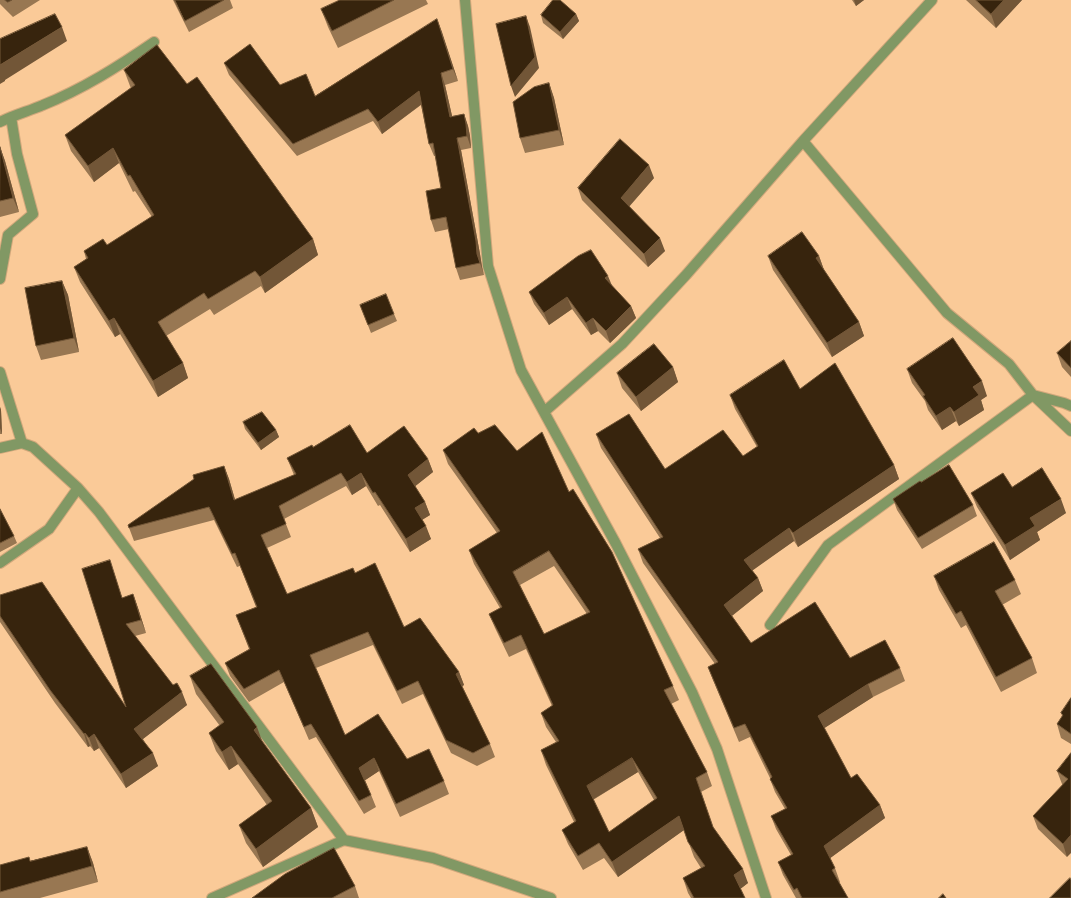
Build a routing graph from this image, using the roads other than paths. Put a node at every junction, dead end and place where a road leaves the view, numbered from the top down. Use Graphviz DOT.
graph roads {
  1 [pos="465,0"];
  2 [pos="932,0"];
  3 [pos="154,42"];
  4 [pos="11,116"];
  5 [pos="0,122"];
  6 [pos="803,141"];
  7 [pos="0,279"];
  8 [pos="0,372"];
  9 [pos="1033,395"];
  10 [pos="1071,406"];
  11 [pos="544,412"];
  12 [pos="1071,431"];
  13 [pos="22,443"];
  14 [pos="0,448"];
  15 [pos="78,488"];
  16 [pos="0,563"];
  17 [pos="770,625"];
  18 [pos="344,840"];
  19 [pos="212,898"];
  20 [pos="551,898"];
  21 [pos="766,898"];
  1 -- 11 [label="street"];
  2 -- 6 [label="street"];
  3 -- 4 [label="street"];
  4 -- 5 [label="street"];
  4 -- 7 [label="street"];
  6 -- 9 [label="street"];
  6 -- 11 [label="street"];
  8 -- 13 [label="street"];
  9 -- 10 [label="street"];
  9 -- 12 [label="street"];
  9 -- 17 [label="street"];
  11 -- 21 [label="street"];
  13 -- 14 [label="street"];
  13 -- 15 [label="street"];
  15 -- 16 [label="street"];
  15 -- 18 [label="street"];
  18 -- 19 [label="street"];
  18 -- 20 [label="street"];
}
